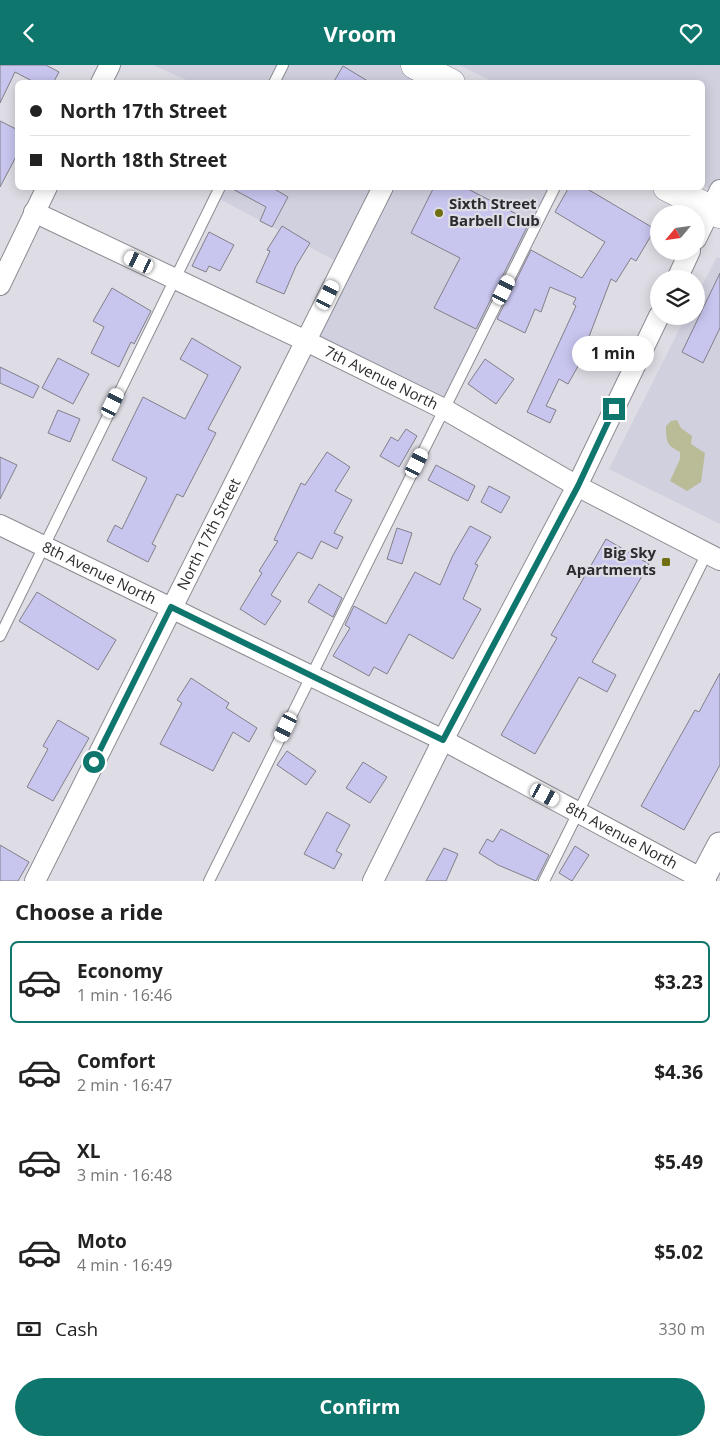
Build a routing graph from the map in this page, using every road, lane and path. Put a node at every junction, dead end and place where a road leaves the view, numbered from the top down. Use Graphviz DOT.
graph roads {
  1 [pos="110,65"];
  2 [pos="283,65"];
  3 [pos="415,65"];
  4 [pos="102,80"];
  5 [pos="276,80"];
  6 [pos="440,80"];
  7 [pos="45,190"];
  8 [pos="218,190"];
  9 [pos="382,190"];
  10 [pos="554,190"];
  11 [pos="675,190"];
  12 [pos="717,205"];
  13 [pos="34,212"];
  14 [pos="705,224"];
  15 [pos="174,278"];
  16 [pos="0,285"];
  17 [pos="655,325"];
  18 [pos="306,341"];
  19 [pos="444,409"];
  20 [pos="578,486"];
  21 [pos="0,525"];
  22 [pos="43,545"];
  23 [pos="713,556"];
  24 [pos="171,607"];
  25 [pos="0,636"];
  26 [pos="311,675"];
  27 [pos="443,740"];
  28 [pos="579,813"];
  29 [pos="720,845"];
  30 [pos="703,880"];
  31 [pos="35,881"];
  32 [pos="209,881"];
  33 [pos="373,881"];
  34 [pos="544,881"];
  1 -- 4 [label="street"];
  2 -- 5 [label="lane"];
  3 -- 6 [label="main road"];
  7 -- 13 [label="street"];
  8 -- 15 [label="lane"];
  9 -- 18 [label="street, North 17th Street"];
  10 -- 19 [label="lane"];
  11 -- 12 [label="main road"];
  12 -- 14 [label="street"];
  13 -- 15 [label="street, 7th Avenue North"];
  13 -- 16 [label="street"];
  15 -- 18 [label="street, 7th Avenue North"];
  15 -- 22 [label="lane"];
  17 -- 20 [label="street"];
  18 -- 19 [label="street, 7th Avenue North"];
  18 -- 24 [label="street, North 17th Street"];
  19 -- 20 [label="street, 7th Avenue North"];
  19 -- 26 [label="lane"];
  20 -- 23 [label="street, 7th Avenue North"];
  20 -- 27 [label="street"];
  21 -- 22 [label="street, 8th Avenue North"];
  22 -- 24 [label="street, 8th Avenue North"];
  22 -- 25 [label="lane"];
  23 -- 28 [label="lane"];
  24 -- 26 [label="street, 8th Avenue North"];
  24 -- 31 [label="street, North 17th Street"];
  26 -- 27 [label="street, 8th Avenue North"];
  26 -- 32 [label="lane"];
  27 -- 28 [label="street, 8th Avenue North"];
  27 -- 33 [label="street"];
  28 -- 30 [label="street, 8th Avenue North"];
  28 -- 34 [label="lane"];
  29 -- 30 [label="street"];
}
